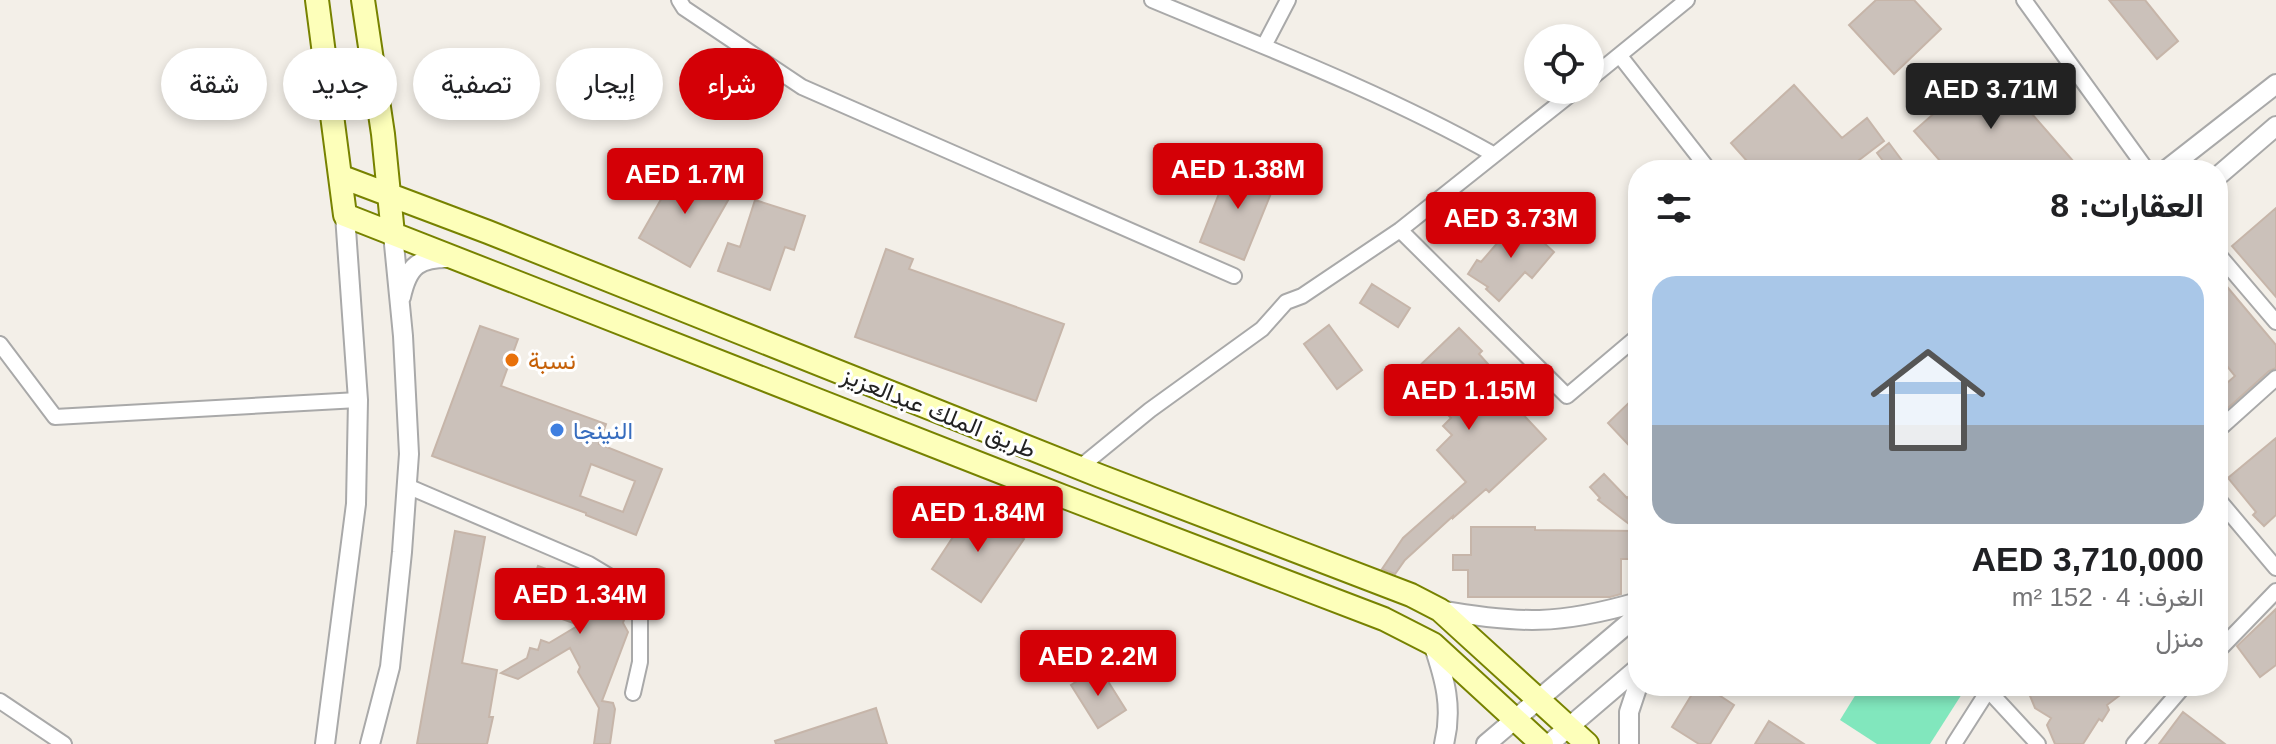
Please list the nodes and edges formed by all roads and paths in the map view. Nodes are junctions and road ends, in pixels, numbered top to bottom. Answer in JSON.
{"nodes":[{"id":1,"x":317,"y":0,"type":"edge"},
{"id":2,"x":363,"y":0,"type":"edge"},
{"id":3,"x":679,"y":0,"type":"edge"},
{"id":4,"x":1152,"y":0,"type":"edge"},
{"id":5,"x":1288,"y":0,"type":"edge"},
{"id":6,"x":1687,"y":0,"type":"edge"},
{"id":7,"x":2024,"y":0,"type":"edge"},
{"id":8,"x":1264,"y":46,"type":"junction"},
{"id":9,"x":1620,"y":56,"type":"junction"},
{"id":10,"x":1604,"y":68,"type":"edge"},
{"id":11,"x":2276,"y":84,"type":"edge"},
{"id":12,"x":1558,"y":104,"type":"edge"},
{"id":13,"x":2276,"y":126,"type":"edge"},
{"id":14,"x":1493,"y":154,"type":"junction"},
{"id":15,"x":1701,"y":160,"type":"edge"},
{"id":16,"x":2140,"y":160,"type":"edge"},
{"id":17,"x":2179,"y":160,"type":"edge"},
{"id":18,"x":2228,"y":167,"type":"edge"},
{"id":19,"x":342,"y":177,"type":"junction"},
{"id":20,"x":389,"y":195,"type":"junction"},
{"id":21,"x":345,"y":215,"type":"junction"},
{"id":22,"x":1400,"y":230,"type":"junction"},
{"id":23,"x":393,"y":234,"type":"junction"},
{"id":24,"x":454,"y":258,"type":"junction"},
{"id":25,"x":2228,"y":266,"type":"edge"},
{"id":26,"x":1234,"y":276,"type":"dead end"},
{"id":27,"x":399,"y":304,"type":"junction"},
{"id":28,"x":2276,"y":322,"type":"edge"},
{"id":29,"x":0,"y":344,"type":"edge"},
{"id":30,"x":1628,"y":344,"type":"edge"},
{"id":31,"x":2276,"y":378,"type":"edge"},
{"id":32,"x":358,"y":400,"type":"junction"},
{"id":33,"x":2228,"y":421,"type":"edge"},
{"id":34,"x":1079,"y":468,"type":"junction"},
{"id":35,"x":407,"y":486,"type":"junction"},
{"id":36,"x":2228,"y":511,"type":"edge"},
{"id":37,"x":2276,"y":568,"type":"edge"},
{"id":38,"x":2276,"y":591,"type":"edge"},
{"id":39,"x":1628,"y":605,"type":"edge"},
{"id":40,"x":1440,"y":610,"type":"junction"},
{"id":41,"x":1628,"y":624,"type":"edge"},
{"id":42,"x":2228,"y":641,"type":"edge"},
{"id":43,"x":1433,"y":644,"type":"junction"},
{"id":44,"x":1628,"y":677,"type":"edge"},
{"id":45,"x":633,"y":693,"type":"dead end"},
{"id":46,"x":1634,"y":696,"type":"edge"},
{"id":47,"x":1984,"y":696,"type":"edge"},
{"id":48,"x":1996,"y":696,"type":"edge"},
{"id":49,"x":2171,"y":696,"type":"edge"},
{"id":50,"x":1538,"y":700,"type":"junction"},
{"id":51,"x":0,"y":701,"type":"edge"},
{"id":52,"x":1515,"y":719,"type":"junction"},
{"id":53,"x":1569,"y":728,"type":"junction"},
{"id":54,"x":64,"y":744,"type":"edge"},
{"id":55,"x":325,"y":744,"type":"edge"},
{"id":56,"x":370,"y":744,"type":"edge"},
{"id":57,"x":1444,"y":744,"type":"edge"},
{"id":58,"x":1486,"y":744,"type":"edge"},
{"id":59,"x":1542,"y":744,"type":"edge"},
{"id":60,"x":1549,"y":744,"type":"edge"},
{"id":61,"x":1587,"y":744,"type":"edge"},
{"id":62,"x":1629,"y":744,"type":"edge"},
{"id":63,"x":1954,"y":744,"type":"edge"},
{"id":64,"x":2038,"y":744,"type":"edge"},
{"id":65,"x":2134,"y":744,"type":"edge"}],
"edges":[{"from":1,"to":19,"type":"main road"},
{"from":2,"to":20,"type":"main road"},
{"from":3,"to":26,"type":"street"},
{"from":4,"to":8,"type":"street"},
{"from":5,"to":8,"type":"street"},
{"from":6,"to":9,"type":"street"},
{"from":7,"to":16,"type":"street"},
{"from":8,"to":14,"type":"street"},
{"from":9,"to":10,"type":"street"},
{"from":9,"to":15,"type":"street"},
{"from":11,"to":17,"type":"street"},
{"from":12,"to":14,"type":"street"},
{"from":13,"to":18,"type":"street"},
{"from":14,"to":22,"type":"street"},
{"from":19,"to":20,"type":"main road","name":"طريق الملك عبدالعزيز"},
{"from":19,"to":21,"type":"main road"},
{"from":20,"to":23,"type":"main road"},
{"from":20,"to":34,"type":"main road","name":"طريق الملك عبدالعزيز"},
{"from":21,"to":23,"type":"main road","name":"طريق الملك عبدالعزيز"},
{"from":21,"to":32,"type":"street"},
{"from":22,"to":30,"type":"street"},
{"from":22,"to":34,"type":"street"},
{"from":23,"to":24,"type":"main road","name":"طريق الملك عبدالعزيز"},
{"from":23,"to":27,"type":"street"},
{"from":24,"to":27,"type":"street"},
{"from":24,"to":43,"type":"main road","name":"طريق الملك عبدالعزيز"},
{"from":25,"to":28,"type":"street"},
{"from":27,"to":35,"type":"street"},
{"from":29,"to":32,"type":"street"},
{"from":31,"to":33,"type":"street"},
{"from":32,"to":55,"type":"street"},
{"from":34,"to":40,"type":"main road","name":"طريق الملك عبدالعزيز"},
{"from":35,"to":45,"type":"street"},
{"from":35,"to":56,"type":"street"},
{"from":36,"to":37,"type":"street"},
{"from":38,"to":42,"type":"street"},
{"from":39,"to":40,"type":"street"},
{"from":40,"to":50,"type":"main road","name":"طريق الملك عبدالعزيز"},
{"from":41,"to":50,"type":"street"},
{"from":43,"to":52,"type":"main road","name":"طريق الملك عبدالعزيز"},
{"from":43,"to":57,"type":"street"},
{"from":44,"to":53,"type":"street"},
{"from":46,"to":62,"type":"street"},
{"from":47,"to":63,"type":"street"},
{"from":48,"to":64,"type":"street"},
{"from":49,"to":65,"type":"street"},
{"from":50,"to":52,"type":"street"},
{"from":50,"to":53,"type":"main road","name":"طريق الملك عبدالعزيز"},
{"from":51,"to":54,"type":"street"},
{"from":52,"to":58,"type":"street"},
{"from":52,"to":59,"type":"main road","name":"طريق الملك عبدالعزيز"},
{"from":53,"to":60,"type":"street"},
{"from":53,"to":61,"type":"main road","name":"طريق الملك عبدالعزيز"}]}
